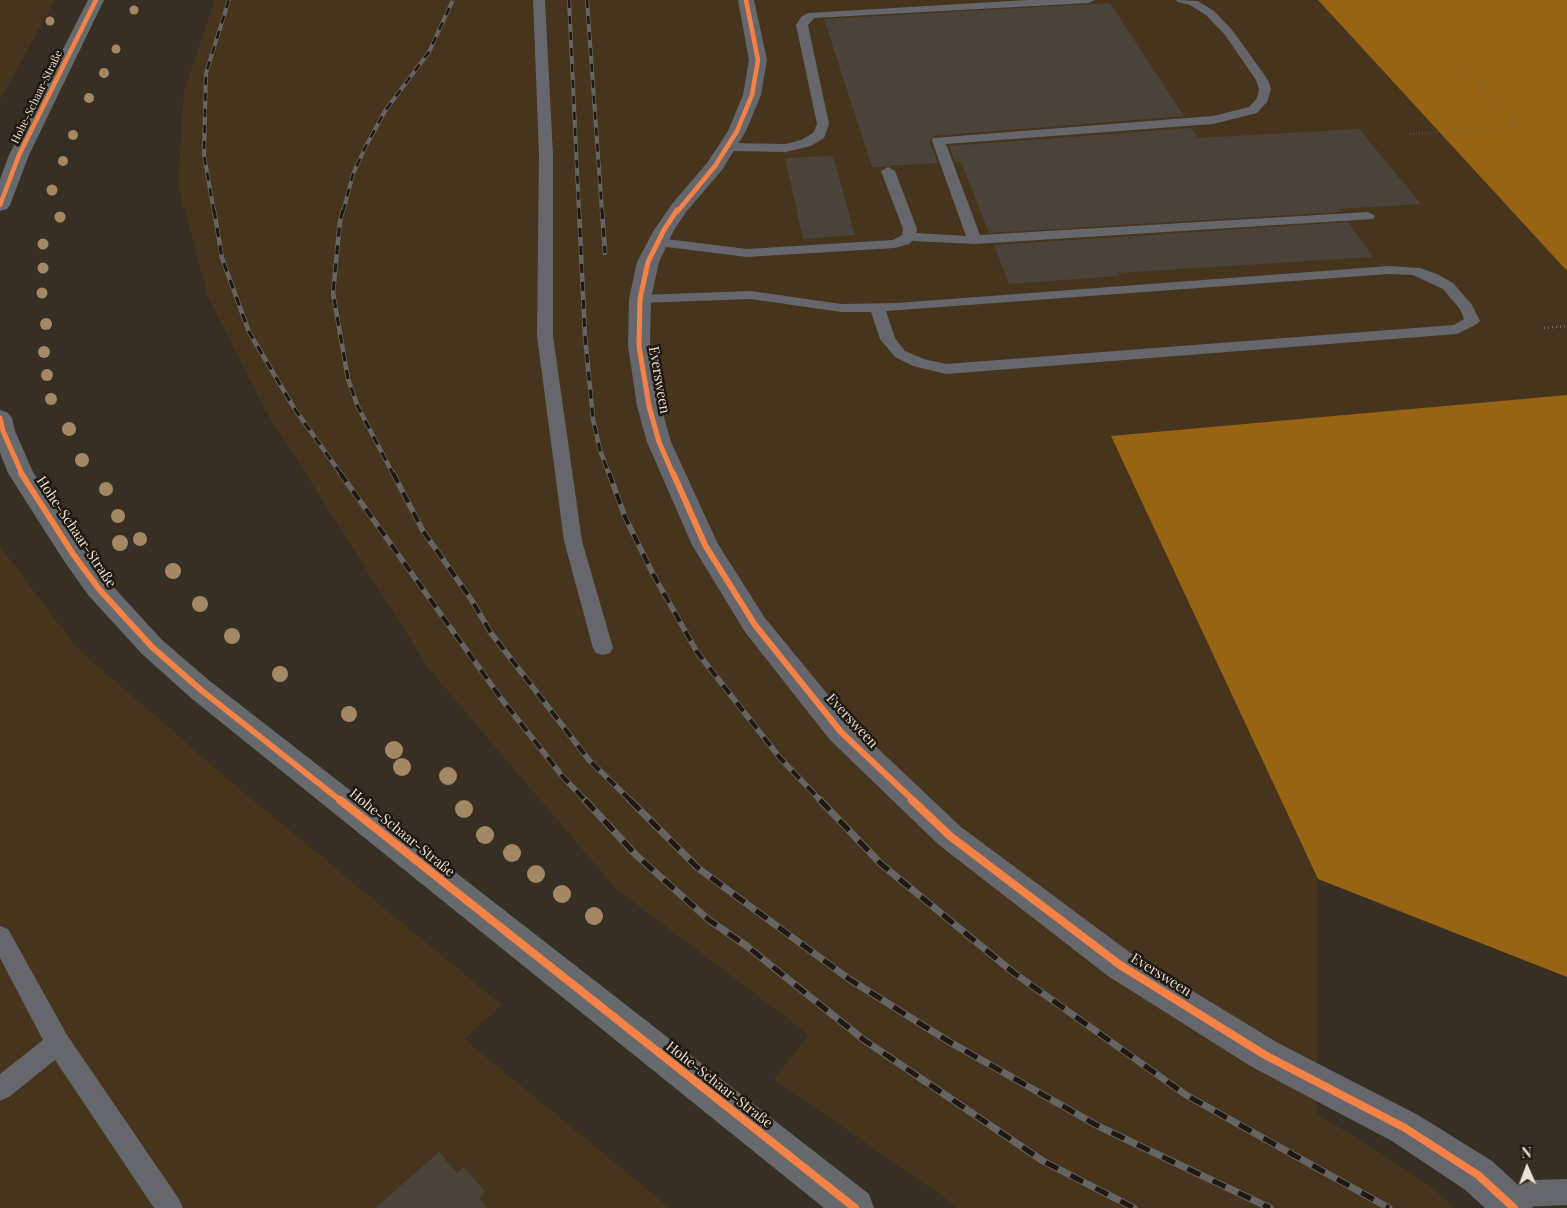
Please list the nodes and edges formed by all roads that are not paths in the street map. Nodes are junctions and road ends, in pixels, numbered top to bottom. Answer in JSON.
{"nodes":[{"id":1,"x":96,"y":0,"type":"edge"},
{"id":2,"x":539,"y":0,"type":"edge"},
{"id":3,"x":746,"y":0,"type":"edge"},
{"id":4,"x":1089,"y":0,"type":"edge"},
{"id":5,"x":1182,"y":0,"type":"edge"},
{"id":6,"x":727,"y":147,"type":"junction"},
{"id":7,"x":888,"y":171,"type":"dead end"},
{"id":8,"x":0,"y":205,"type":"edge"},
{"id":9,"x":1368,"y":216,"type":"dead end"},
{"id":10,"x":908,"y":236,"type":"junction"},
{"id":11,"x":975,"y":240,"type":"junction"},
{"id":12,"x":658,"y":242,"type":"junction"},
{"id":13,"x":640,"y":299,"type":"junction"},
{"id":14,"x":877,"y":307,"type":"junction"},
{"id":15,"x":0,"y":418,"type":"edge"},
{"id":16,"x":603,"y":648,"type":"dead end"},
{"id":17,"x":0,"y":936,"type":"edge"},
{"id":18,"x":58,"y":1043,"type":"junction"},
{"id":19,"x":0,"y":1089,"type":"edge"},
{"id":20,"x":1567,"y":1192,"type":"edge"},
{"id":21,"x":1511,"y":1206,"type":"edge"},
{"id":22,"x":170,"y":1208,"type":"edge"},
{"id":23,"x":855,"y":1208,"type":"edge"}],
"edges":[{"from":1,"to":8,"type":"main road","name":"Hohe-Schaar-Straße"},
{"from":2,"to":16,"type":"lane"},
{"from":3,"to":6,"type":"street","name":"Eversween"},
{"from":4,"to":6,"type":"lane"},
{"from":5,"to":11,"type":"lane"},
{"from":6,"to":12,"type":"street","name":"Eversween"},
{"from":7,"to":10,"type":"lane"},
{"from":9,"to":11,"type":"lane"},
{"from":10,"to":11,"type":"lane"},
{"from":10,"to":12,"type":"lane"},
{"from":12,"to":13,"type":"street","name":"Eversween"},
{"from":13,"to":14,"type":"lane"},
{"from":13,"to":21,"type":"street","name":"Eversween"},
{"from":14,"to":14,"type":"lane"},
{"from":15,"to":23,"type":"main road","name":"Hohe-Schaar-Straße"},
{"from":17,"to":18,"type":"lane"},
{"from":18,"to":19,"type":"lane"},
{"from":18,"to":22,"type":"lane"},
{"from":20,"to":21,"type":"lane"}]}
